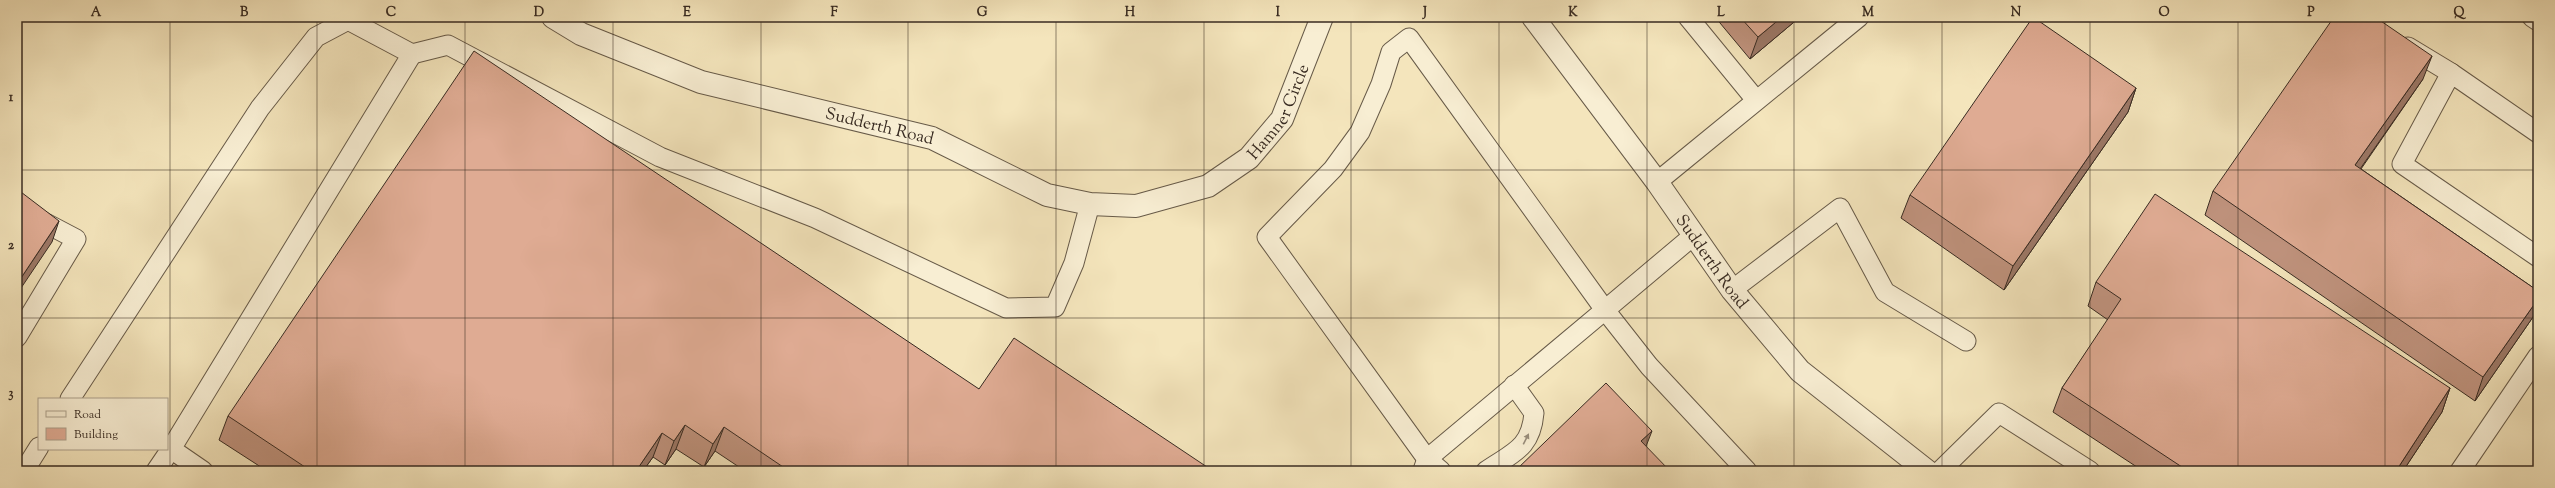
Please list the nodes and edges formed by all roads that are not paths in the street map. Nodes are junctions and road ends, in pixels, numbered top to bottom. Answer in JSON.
{"nodes":[{"id":1,"x":553,"y":17,"type":"edge"},
{"id":2,"x":1322,"y":17,"type":"edge"},
{"id":3,"x":1533,"y":17,"type":"edge"},
{"id":4,"x":1688,"y":17,"type":"edge"},
{"id":5,"x":1859,"y":17,"type":"edge"},
{"id":6,"x":2532,"y":17,"type":"edge"},
{"id":7,"x":2538,"y":21,"type":"edge"},
{"id":8,"x":2393,"y":37,"type":"edge"},
{"id":9,"x":412,"y":54,"type":"junction"},
{"id":10,"x":2451,"y":73,"type":"junction"},
{"id":11,"x":1756,"y":100,"type":"junction"},
{"id":12,"x":2538,"y":133,"type":"edge"},
{"id":13,"x":1657,"y":182,"type":"junction"},
{"id":14,"x":1208,"y":186,"type":"joint"},
{"id":15,"x":1090,"y":204,"type":"junction"},
{"id":16,"x":17,"y":208,"type":"edge"},
{"id":17,"x":1693,"y":236,"type":"junction"},
{"id":18,"x":2538,"y":257,"type":"edge"},
{"id":19,"x":1732,"y":290,"type":"junction"},
{"id":20,"x":1605,"y":310,"type":"junction"},
{"id":21,"x":17,"y":337,"type":"edge"},
{"id":22,"x":1966,"y":341,"type":"dead end"},
{"id":23,"x":2538,"y":356,"type":"edge"},
{"id":24,"x":1514,"y":385,"type":"junction"},
{"id":25,"x":71,"y":398,"type":"edge"},
{"id":26,"x":38,"y":449,"type":"edge"},
{"id":27,"x":170,"y":449,"type":"junction"},
{"id":28,"x":1430,"y":467,"type":"edge"},
{"id":29,"x":24,"y":471,"type":"edge"},
{"id":30,"x":156,"y":471,"type":"edge"},
{"id":31,"x":203,"y":471,"type":"edge"},
{"id":32,"x":1486,"y":471,"type":"edge"},
{"id":33,"x":1747,"y":471,"type":"edge"},
{"id":34,"x":1926,"y":471,"type":"edge"},
{"id":35,"x":1940,"y":471,"type":"edge"},
{"id":36,"x":2090,"y":471,"type":"edge"},
{"id":37,"x":2460,"y":471,"type":"edge"}],
"edges":[{"from":1,"to":15,"type":"street","name":"Sudderth Road"},
{"from":2,"to":14,"type":"street","name":"Hamner Circle"},
{"from":3,"to":13,"type":"street","name":"Sudderth Road"},
{"from":4,"to":11,"type":"lane"},
{"from":5,"to":11,"type":"lane"},
{"from":6,"to":7,"type":"lane"},
{"from":8,"to":10,"type":"lane"},
{"from":9,"to":15,"type":"lane"},
{"from":9,"to":25,"type":"lane"},
{"from":9,"to":27,"type":"lane"},
{"from":10,"to":12,"type":"lane"},
{"from":10,"to":18,"type":"lane"},
{"from":11,"to":13,"type":"lane"},
{"from":13,"to":17,"type":"street","name":"Sudderth Road"},
{"from":14,"to":15,"type":"street","name":"Sudderth Road"},
{"from":16,"to":21,"type":"lane"},
{"from":17,"to":19,"type":"street","name":"Sudderth Road"},
{"from":17,"to":20,"type":"lane"},
{"from":19,"to":22,"type":"lane"},
{"from":19,"to":34,"type":"street","name":"Sudderth Road"},
{"from":20,"to":24,"type":"lane"},
{"from":20,"to":28,"type":"lane"},
{"from":20,"to":33,"type":"lane"},
{"from":23,"to":37,"type":"lane"},
{"from":24,"to":28,"type":"lane"},
{"from":32,"to":24,"type":"lane","one_way":true},
{"from":26,"to":29,"type":"lane"},
{"from":27,"to":30,"type":"lane"},
{"from":27,"to":31,"type":"lane"},
{"from":35,"to":36,"type":"lane"}]}
